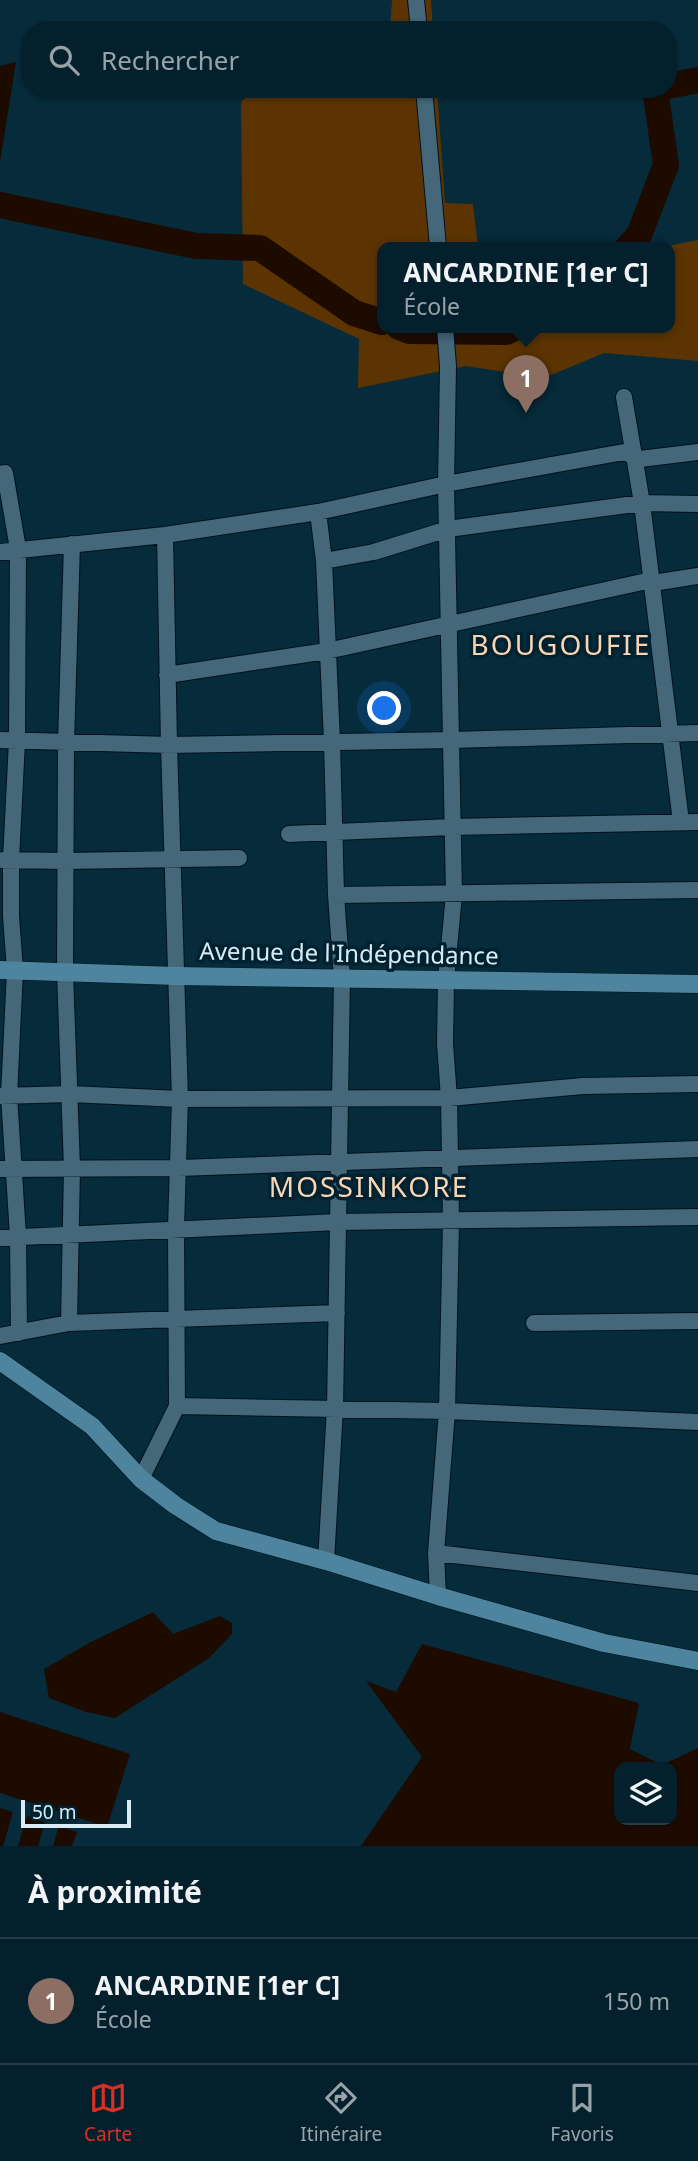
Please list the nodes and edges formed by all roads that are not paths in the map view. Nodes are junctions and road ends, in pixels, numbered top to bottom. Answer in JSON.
{"nodes":[{"id":1,"x":416,"y":0,"type":"edge"},
{"id":2,"x":417,"y":21,"type":"edge"},
{"id":3,"x":425,"y":98,"type":"edge"},
{"id":4,"x":438,"y":242,"type":"edge"},
{"id":5,"x":445,"y":333,"type":"edge"},
{"id":6,"x":624,"y":397,"type":"dead end"},
{"id":7,"x":698,"y":452,"type":"edge"},
{"id":8,"x":634,"y":456,"type":"junction"},
{"id":9,"x":0,"y":474,"type":"edge"},
{"id":10,"x":446,"y":484,"type":"junction"},
{"id":11,"x":642,"y":503,"type":"junction"},
{"id":12,"x":698,"y":504,"type":"edge"},
{"id":13,"x":318,"y":512,"type":"junction"},
{"id":14,"x":448,"y":529,"type":"junction"},
{"id":15,"x":165,"y":535,"type":"junction"},
{"id":16,"x":72,"y":544,"type":"junction"},
{"id":17,"x":18,"y":549,"type":"junction"},
{"id":18,"x":0,"y":552,"type":"edge"},
{"id":19,"x":324,"y":561,"type":"junction"},
{"id":20,"x":698,"y":576,"type":"edge"},
{"id":21,"x":653,"y":583,"type":"junction"},
{"id":22,"x":450,"y":624,"type":"junction"},
{"id":23,"x":327,"y":651,"type":"junction"},
{"id":24,"x":167,"y":674,"type":"junction"},
{"id":25,"x":671,"y":732,"type":"junction"},
{"id":26,"x":698,"y":733,"type":"edge"},
{"id":27,"x":0,"y":740,"type":"edge"},
{"id":28,"x":453,"y":740,"type":"junction"},
{"id":29,"x":17,"y":741,"type":"junction"},
{"id":30,"x":332,"y":742,"type":"junction"},
{"id":31,"x":66,"y":743,"type":"junction"},
{"id":32,"x":169,"y":745,"type":"junction"},
{"id":33,"x":681,"y":822,"type":"junction"},
{"id":34,"x":698,"y":822,"type":"edge"},
{"id":35,"x":452,"y":827,"type":"junction"},
{"id":36,"x":334,"y":832,"type":"junction"},
{"id":37,"x":289,"y":834,"type":"dead end"},
{"id":38,"x":239,"y":858,"type":"dead end"},
{"id":39,"x":173,"y":859,"type":"junction"},
{"id":40,"x":5,"y":860,"type":"edge"},
{"id":41,"x":66,"y":861,"type":"junction"},
{"id":42,"x":698,"y":890,"type":"edge"},
{"id":43,"x":454,"y":894,"type":"junction"},
{"id":44,"x":336,"y":895,"type":"junction"},
{"id":45,"x":8,"y":970,"type":"edge"},
{"id":46,"x":65,"y":972,"type":"junction"},
{"id":47,"x":176,"y":976,"type":"junction"},
{"id":48,"x":342,"y":978,"type":"junction"},
{"id":49,"x":446,"y":980,"type":"junction"},
{"id":50,"x":698,"y":984,"type":"edge"},
{"id":51,"x":698,"y":1084,"type":"edge"},
{"id":52,"x":70,"y":1094,"type":"junction"},
{"id":53,"x":4,"y":1096,"type":"edge"},
{"id":54,"x":449,"y":1098,"type":"junction"},
{"id":55,"x":180,"y":1099,"type":"junction"},
{"id":56,"x":340,"y":1099,"type":"junction"},
{"id":57,"x":698,"y":1149,"type":"edge"},
{"id":58,"x":450,"y":1157,"type":"junction"},
{"id":59,"x":339,"y":1161,"type":"junction"},
{"id":60,"x":72,"y":1168,"type":"junction"},
{"id":61,"x":179,"y":1168,"type":"junction"},
{"id":62,"x":7,"y":1169,"type":"edge"},
{"id":63,"x":698,"y":1217,"type":"edge"},
{"id":64,"x":451,"y":1221,"type":"junction"},
{"id":65,"x":338,"y":1222,"type":"junction"},
{"id":66,"x":176,"y":1228,"type":"junction"},
{"id":67,"x":71,"y":1235,"type":"junction"},
{"id":68,"x":18,"y":1236,"type":"junction"},
{"id":69,"x":0,"y":1238,"type":"edge"},
{"id":70,"x":337,"y":1313,"type":"junction"},
{"id":71,"x":178,"y":1318,"type":"junction"},
{"id":72,"x":698,"y":1321,"type":"edge"},
{"id":73,"x":534,"y":1322,"type":"dead end"},
{"id":74,"x":69,"y":1323,"type":"junction"},
{"id":75,"x":19,"y":1333,"type":"junction"},
{"id":76,"x":0,"y":1336,"type":"edge"},
{"id":77,"x":0,"y":1361,"type":"edge"},
{"id":78,"x":177,"y":1406,"type":"junction"},
{"id":79,"x":335,"y":1408,"type":"junction"},
{"id":80,"x":447,"y":1411,"type":"junction"},
{"id":81,"x":698,"y":1422,"type":"edge"},
{"id":82,"x":141,"y":1479,"type":"junction"},
{"id":83,"x":436,"y":1553,"type":"junction"},
{"id":84,"x":326,"y":1561,"type":"junction"},
{"id":85,"x":698,"y":1583,"type":"edge"},
{"id":86,"x":438,"y":1596,"type":"junction"},
{"id":87,"x":698,"y":1661,"type":"edge"}],
"edges":[{"from":1,"to":2,"type":"street"},
{"from":3,"to":4,"type":"street"},
{"from":5,"to":10,"type":"street"},
{"from":6,"to":8,"type":"street"},
{"from":7,"to":8,"type":"street"},
{"from":8,"to":10,"type":"street"},
{"from":8,"to":11,"type":"street"},
{"from":9,"to":17,"type":"street"},
{"from":10,"to":13,"type":"street"},
{"from":10,"to":14,"type":"street"},
{"from":11,"to":12,"type":"street"},
{"from":11,"to":14,"type":"street"},
{"from":11,"to":21,"type":"street"},
{"from":13,"to":15,"type":"street"},
{"from":13,"to":19,"type":"street"},
{"from":14,"to":19,"type":"street"},
{"from":14,"to":22,"type":"street"},
{"from":15,"to":16,"type":"street"},
{"from":15,"to":24,"type":"street"},
{"from":16,"to":17,"type":"street"},
{"from":16,"to":31,"type":"street"},
{"from":17,"to":18,"type":"street"},
{"from":17,"to":29,"type":"street"},
{"from":19,"to":23,"type":"street"},
{"from":20,"to":21,"type":"street"},
{"from":21,"to":22,"type":"street"},
{"from":21,"to":25,"type":"street"},
{"from":22,"to":23,"type":"street"},
{"from":22,"to":28,"type":"street"},
{"from":23,"to":24,"type":"street"},
{"from":23,"to":30,"type":"street"},
{"from":24,"to":32,"type":"street"},
{"from":25,"to":26,"type":"street"},
{"from":25,"to":28,"type":"street"},
{"from":25,"to":33,"type":"street"},
{"from":27,"to":29,"type":"street"},
{"from":28,"to":30,"type":"street"},
{"from":28,"to":35,"type":"street"},
{"from":29,"to":31,"type":"street"},
{"from":29,"to":40,"type":"street"},
{"from":30,"to":32,"type":"street"},
{"from":30,"to":36,"type":"street"},
{"from":31,"to":32,"type":"street"},
{"from":31,"to":41,"type":"street"},
{"from":32,"to":39,"type":"street"},
{"from":33,"to":34,"type":"street"},
{"from":33,"to":35,"type":"street"},
{"from":35,"to":36,"type":"street"},
{"from":35,"to":43,"type":"street"},
{"from":36,"to":37,"type":"street"},
{"from":36,"to":44,"type":"street"},
{"from":38,"to":39,"type":"street"},
{"from":39,"to":41,"type":"street"},
{"from":39,"to":47,"type":"street"},
{"from":40,"to":41,"type":"street"},
{"from":40,"to":45,"type":"street"},
{"from":41,"to":46,"type":"street"},
{"from":42,"to":43,"type":"street"},
{"from":43,"to":44,"type":"street"},
{"from":43,"to":49,"type":"street"},
{"from":44,"to":48,"type":"street"},
{"from":45,"to":46,"type":"main road","name":"Avenue de l'Indépendance"},
{"from":45,"to":53,"type":"street"},
{"from":46,"to":47,"type":"main road","name":"Avenue de l'Indépendance"},
{"from":46,"to":52,"type":"street"},
{"from":47,"to":48,"type":"main road","name":"Avenue de l'Indépendance"},
{"from":47,"to":55,"type":"street"},
{"from":48,"to":49,"type":"main road","name":"Avenue de l'Indépendance"},
{"from":48,"to":56,"type":"street"},
{"from":49,"to":50,"type":"main road","name":"Avenue de l'Indépendance"},
{"from":49,"to":54,"type":"street"},
{"from":51,"to":54,"type":"street"},
{"from":52,"to":53,"type":"street"},
{"from":52,"to":55,"type":"street"},
{"from":52,"to":60,"type":"street"},
{"from":53,"to":62,"type":"street"},
{"from":54,"to":56,"type":"street"},
{"from":54,"to":58,"type":"street"},
{"from":55,"to":56,"type":"street"},
{"from":55,"to":61,"type":"street"},
{"from":56,"to":59,"type":"street"},
{"from":57,"to":58,"type":"street"},
{"from":58,"to":59,"type":"street"},
{"from":58,"to":64,"type":"street"},
{"from":59,"to":61,"type":"street"},
{"from":59,"to":65,"type":"street"},
{"from":60,"to":61,"type":"street"},
{"from":60,"to":62,"type":"street"},
{"from":60,"to":67,"type":"street"},
{"from":61,"to":66,"type":"street"},
{"from":62,"to":68,"type":"street"},
{"from":63,"to":64,"type":"street"},
{"from":64,"to":65,"type":"street"},
{"from":64,"to":80,"type":"street"},
{"from":65,"to":66,"type":"street"},
{"from":65,"to":70,"type":"street"},
{"from":66,"to":67,"type":"street"},
{"from":66,"to":71,"type":"street"},
{"from":67,"to":68,"type":"street"},
{"from":67,"to":74,"type":"street"},
{"from":68,"to":69,"type":"street"},
{"from":68,"to":75,"type":"street"},
{"from":70,"to":71,"type":"street"},
{"from":70,"to":79,"type":"street"},
{"from":71,"to":74,"type":"street"},
{"from":71,"to":78,"type":"street"},
{"from":72,"to":73,"type":"street"},
{"from":74,"to":75,"type":"street"},
{"from":75,"to":76,"type":"street"},
{"from":77,"to":82,"type":"main road"},
{"from":78,"to":79,"type":"street"},
{"from":78,"to":82,"type":"street"},
{"from":79,"to":80,"type":"street"},
{"from":79,"to":84,"type":"street"},
{"from":80,"to":81,"type":"street"},
{"from":80,"to":83,"type":"street"},
{"from":82,"to":84,"type":"main road"},
{"from":83,"to":85,"type":"street"},
{"from":83,"to":86,"type":"street"},
{"from":84,"to":86,"type":"main road"},
{"from":86,"to":87,"type":"main road"}]}
